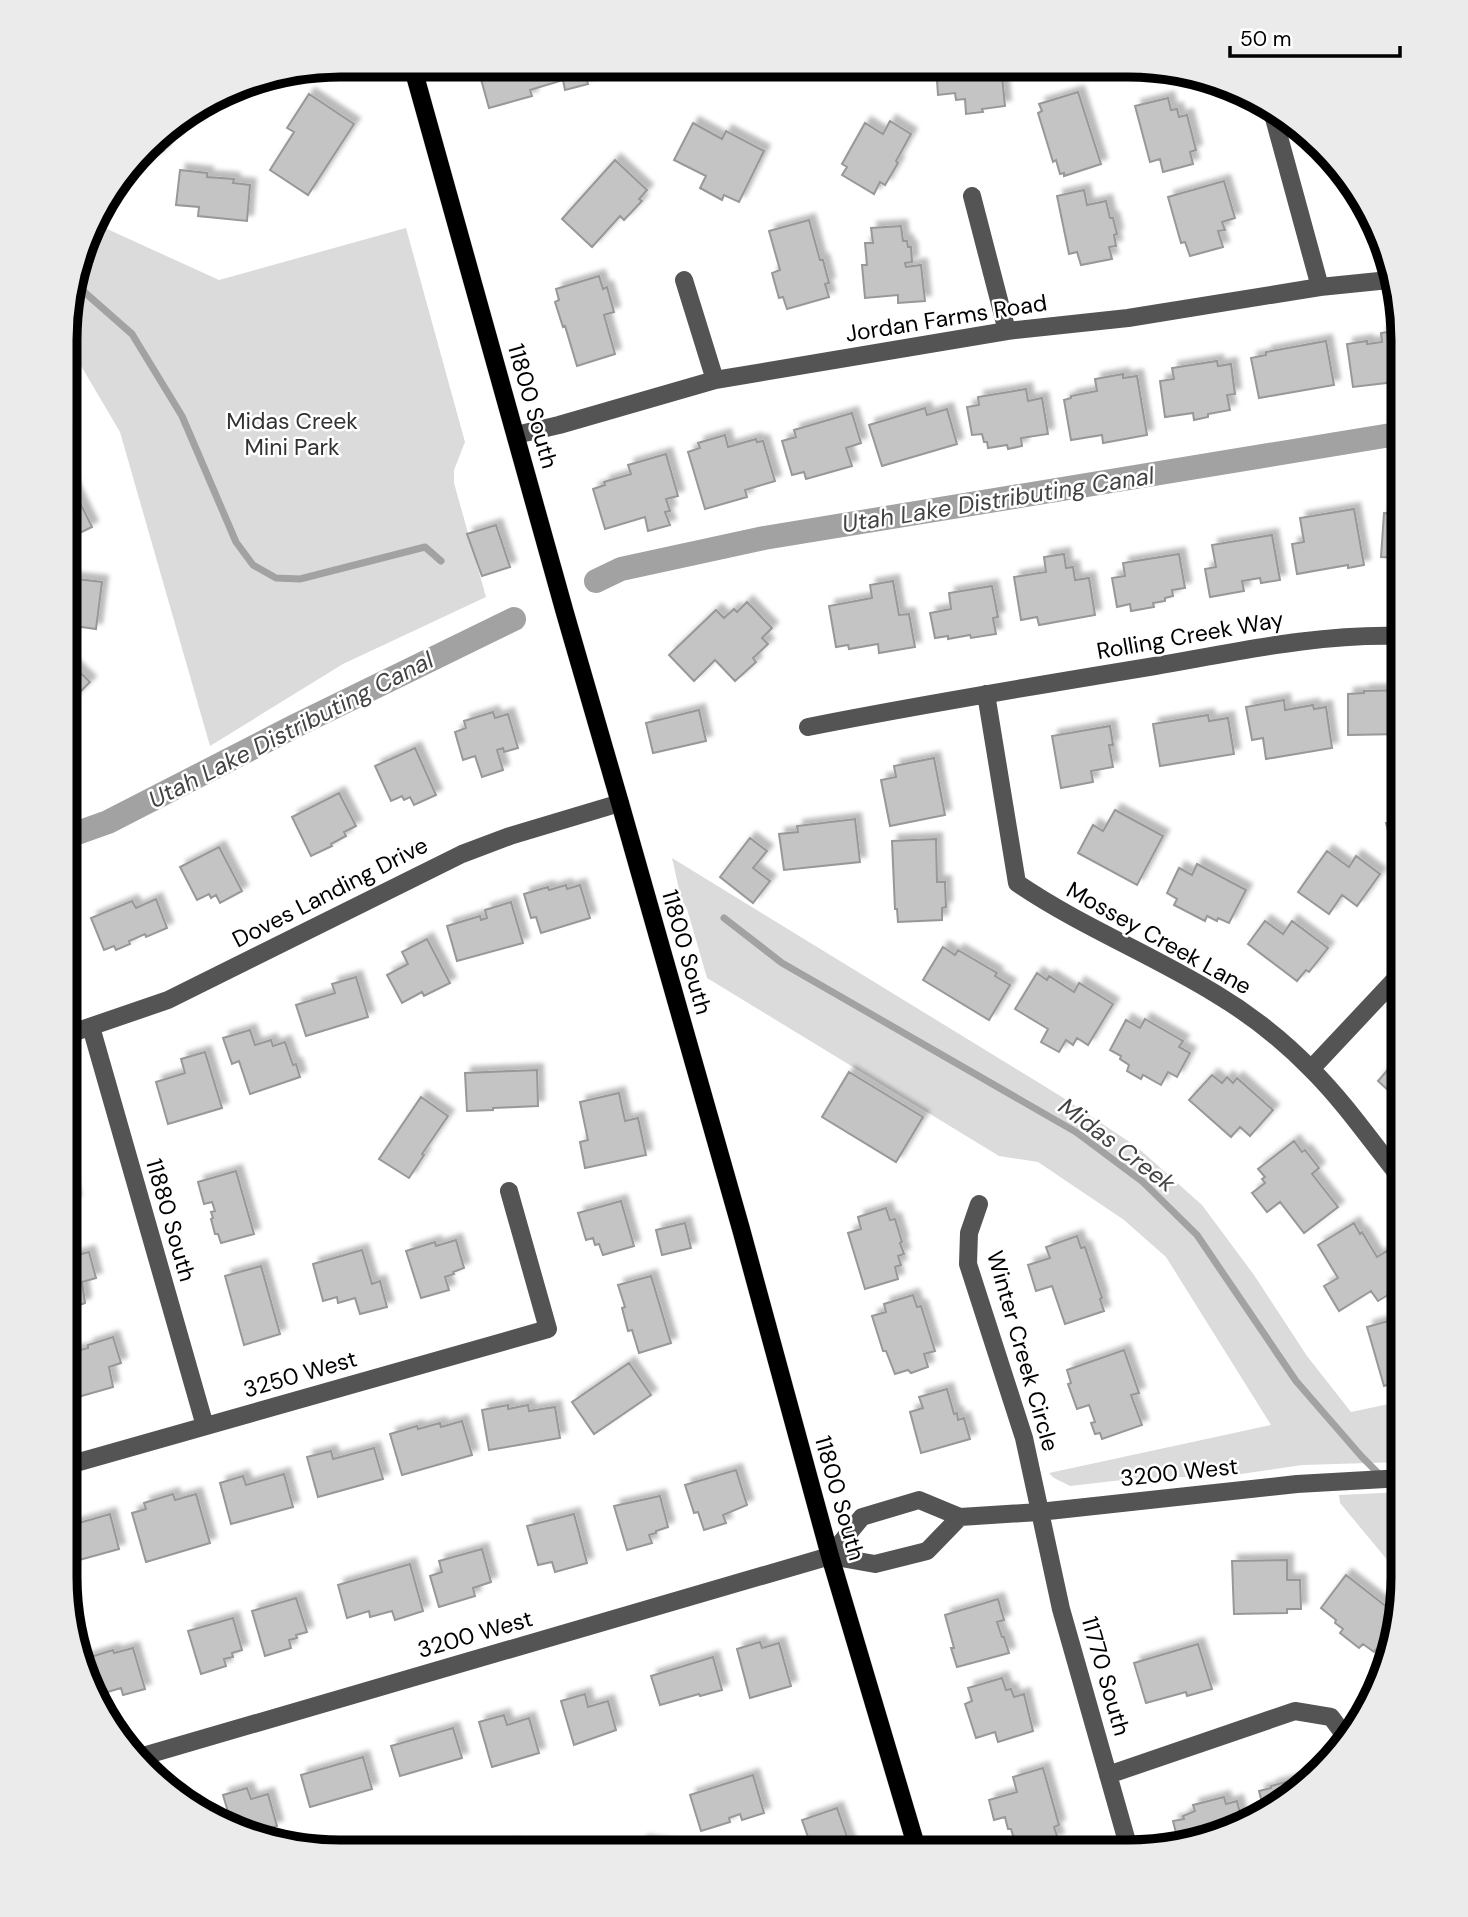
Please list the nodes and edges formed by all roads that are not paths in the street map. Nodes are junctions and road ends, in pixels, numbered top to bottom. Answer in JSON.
{"nodes":[{"id":1,"x":415,"y":77,"type":"edge"},
{"id":2,"x":1275,"y":122,"type":"edge"},
{"id":3,"x":972,"y":196,"type":"dead end"},
{"id":4,"x":684,"y":280,"type":"dead end"},
{"id":5,"x":1384,"y":281,"type":"edge"},
{"id":6,"x":1320,"y":287,"type":"junction"},
{"id":7,"x":1007,"y":331,"type":"junction"},
{"id":8,"x":715,"y":380,"type":"junction"},
{"id":9,"x":516,"y":435,"type":"junction"},
{"id":10,"x":1391,"y":635,"type":"edge"},
{"id":11,"x":986,"y":694,"type":"junction"},
{"id":12,"x":808,"y":727,"type":"dead end"},
{"id":13,"x":620,"y":803,"type":"junction"},
{"id":14,"x":1391,"y":984,"type":"edge"},
{"id":15,"x":91,"y":1027,"type":"junction"},
{"id":16,"x":77,"y":1031,"type":"edge"},
{"id":17,"x":1311,"y":1069,"type":"junction"},
{"id":18,"x":1391,"y":1166,"type":"edge"},
{"id":19,"x":509,"y":1191,"type":"dead end"},
{"id":20,"x":979,"y":1204,"type":"dead end"},
{"id":21,"x":205,"y":1426,"type":"junction"},
{"id":22,"x":77,"y":1463,"type":"edge"},
{"id":23,"x":1391,"y":1479,"type":"edge"},
{"id":24,"x":1039,"y":1512,"type":"junction"},
{"id":25,"x":960,"y":1517,"type":"junction"},
{"id":26,"x":830,"y":1556,"type":"junction"},
{"id":27,"x":1341,"y":1731,"type":"edge"},
{"id":28,"x":147,"y":1755,"type":"edge"},
{"id":29,"x":1108,"y":1775,"type":"junction"},
{"id":30,"x":914,"y":1840,"type":"edge"},
{"id":31,"x":1127,"y":1840,"type":"edge"}],
"edges":[{"from":1,"to":9,"type":"main road","name":"11800 South"},
{"from":2,"to":6,"type":"street"},
{"from":3,"to":7,"type":"street"},
{"from":4,"to":8,"type":"street"},
{"from":5,"to":6,"type":"street","name":"Jordan Farms Road"},
{"from":6,"to":7,"type":"street","name":"Jordan Farms Road"},
{"from":7,"to":8,"type":"street","name":"Jordan Farms Road"},
{"from":8,"to":9,"type":"street","name":"Jordan Farms Road"},
{"from":9,"to":13,"type":"main road","name":"11800 South"},
{"from":10,"to":11,"type":"street","name":"Rolling Creek Way"},
{"from":11,"to":12,"type":"street","name":"Rolling Creek Way"},
{"from":11,"to":17,"type":"street","name":"Mossey Creek Lane"},
{"from":13,"to":15,"type":"street","name":"Doves Landing Drive"},
{"from":13,"to":26,"type":"main road","name":"11800 South"},
{"from":14,"to":17,"type":"street"},
{"from":15,"to":16,"type":"street","name":"Doves Landing Drive"},
{"from":15,"to":21,"type":"street","name":"11880 South"},
{"from":17,"to":18,"type":"street","name":"Mossey Creek Lane"},
{"from":19,"to":21,"type":"street","name":"3250 West"},
{"from":20,"to":24,"type":"street","name":"Winter Creek Circle"},
{"from":21,"to":22,"type":"street","name":"3250 West"},
{"from":23,"to":24,"type":"street","name":"3200 West"},
{"from":24,"to":25,"type":"street","name":"3200 West"},
{"from":24,"to":29,"type":"street","name":"11770 South"},
{"from":25,"to":26,"type":"street","name":"3200 West"},
{"from":25,"to":26,"type":"street","name":"3200 West"},
{"from":26,"to":28,"type":"street","name":"3200 West"},
{"from":26,"to":30,"type":"main road","name":"11800 South"},
{"from":27,"to":29,"type":"street"},
{"from":29,"to":31,"type":"street","name":"11770 South"}]}
